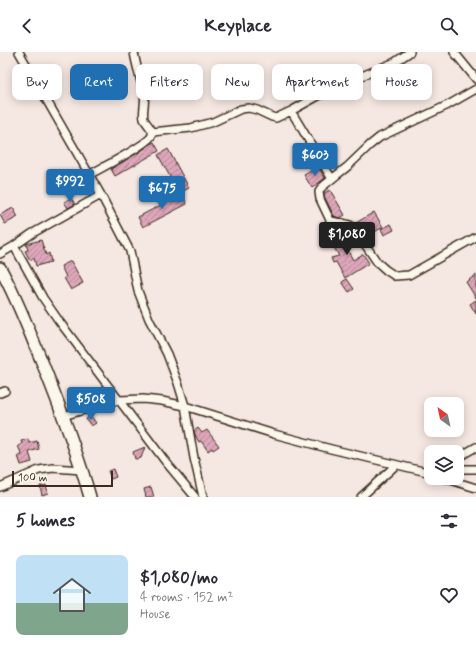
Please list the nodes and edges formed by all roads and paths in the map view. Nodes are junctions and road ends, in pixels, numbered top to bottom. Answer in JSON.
{"nodes":[{"id":1,"x":19,"y":52,"type":"edge"},
{"id":2,"x":134,"y":52,"type":"edge"},
{"id":3,"x":410,"y":52,"type":"edge"},
{"id":4,"x":454,"y":52,"type":"edge"},
{"id":5,"x":476,"y":79,"type":"edge"},
{"id":6,"x":476,"y":88,"type":"edge"},
{"id":7,"x":291,"y":111,"type":"junction"},
{"id":8,"x":152,"y":132,"type":"junction"},
{"id":9,"x":89,"y":175,"type":"junction"},
{"id":10,"x":332,"y":178,"type":"junction"},
{"id":11,"x":101,"y":195,"type":"junction"},
{"id":12,"x":476,"y":237,"type":"edge"},
{"id":13,"x":14,"y":246,"type":"junction"},
{"id":14,"x":0,"y":254,"type":"edge"},
{"id":15,"x":0,"y":268,"type":"edge"},
{"id":16,"x":4,"y":284,"type":"edge"},
{"id":17,"x":119,"y":400,"type":"junction"},
{"id":18,"x":185,"y":406,"type":"junction"},
{"id":19,"x":63,"y":416,"type":"junction"},
{"id":20,"x":476,"y":447,"type":"edge"},
{"id":21,"x":464,"y":454,"type":"edge"},
{"id":22,"x":396,"y":465,"type":"junction"},
{"id":23,"x":464,"y":469,"type":"edge"},
{"id":24,"x":476,"y":469,"type":"edge"},
{"id":25,"x":82,"y":470,"type":"junction"},
{"id":26,"x":424,"y":471,"type":"edge"},
{"id":27,"x":464,"y":484,"type":"edge"},
{"id":28,"x":0,"y":488,"type":"edge"},
{"id":29,"x":476,"y":488,"type":"edge"},
{"id":30,"x":90,"y":497,"type":"edge"},
{"id":31,"x":195,"y":497,"type":"edge"},
{"id":32,"x":203,"y":497,"type":"edge"},
{"id":33,"x":361,"y":497,"type":"edge"}],
"edges":[{"from":1,"to":9,"type":"street"},
{"from":2,"to":8,"type":"street"},
{"from":3,"to":7,"type":"street"},
{"from":4,"to":5,"type":"street"},
{"from":6,"to":10,"type":"street"},
{"from":7,"to":8,"type":"street"},
{"from":7,"to":10,"type":"street"},
{"from":8,"to":9,"type":"street"},
{"from":9,"to":11,"type":"street"},
{"from":10,"to":12,"type":"street"},
{"from":11,"to":13,"type":"street"},
{"from":11,"to":18,"type":"street"},
{"from":13,"to":14,"type":"street"},
{"from":13,"to":17,"type":"street"},
{"from":15,"to":16,"type":"highway"},
{"from":16,"to":19,"type":"highway"},
{"from":17,"to":18,"type":"street"},
{"from":17,"to":19,"type":"street"},
{"from":17,"to":31,"type":"street"},
{"from":18,"to":22,"type":"street"},
{"from":18,"to":32,"type":"street"},
{"from":19,"to":25,"type":"highway"},
{"from":20,"to":21,"type":"street"},
{"from":22,"to":26,"type":"street"},
{"from":22,"to":33,"type":"street"},
{"from":23,"to":24,"type":"street"},
{"from":25,"to":28,"type":"street"},
{"from":25,"to":30,"type":"highway"},
{"from":27,"to":29,"type":"street"}]}
